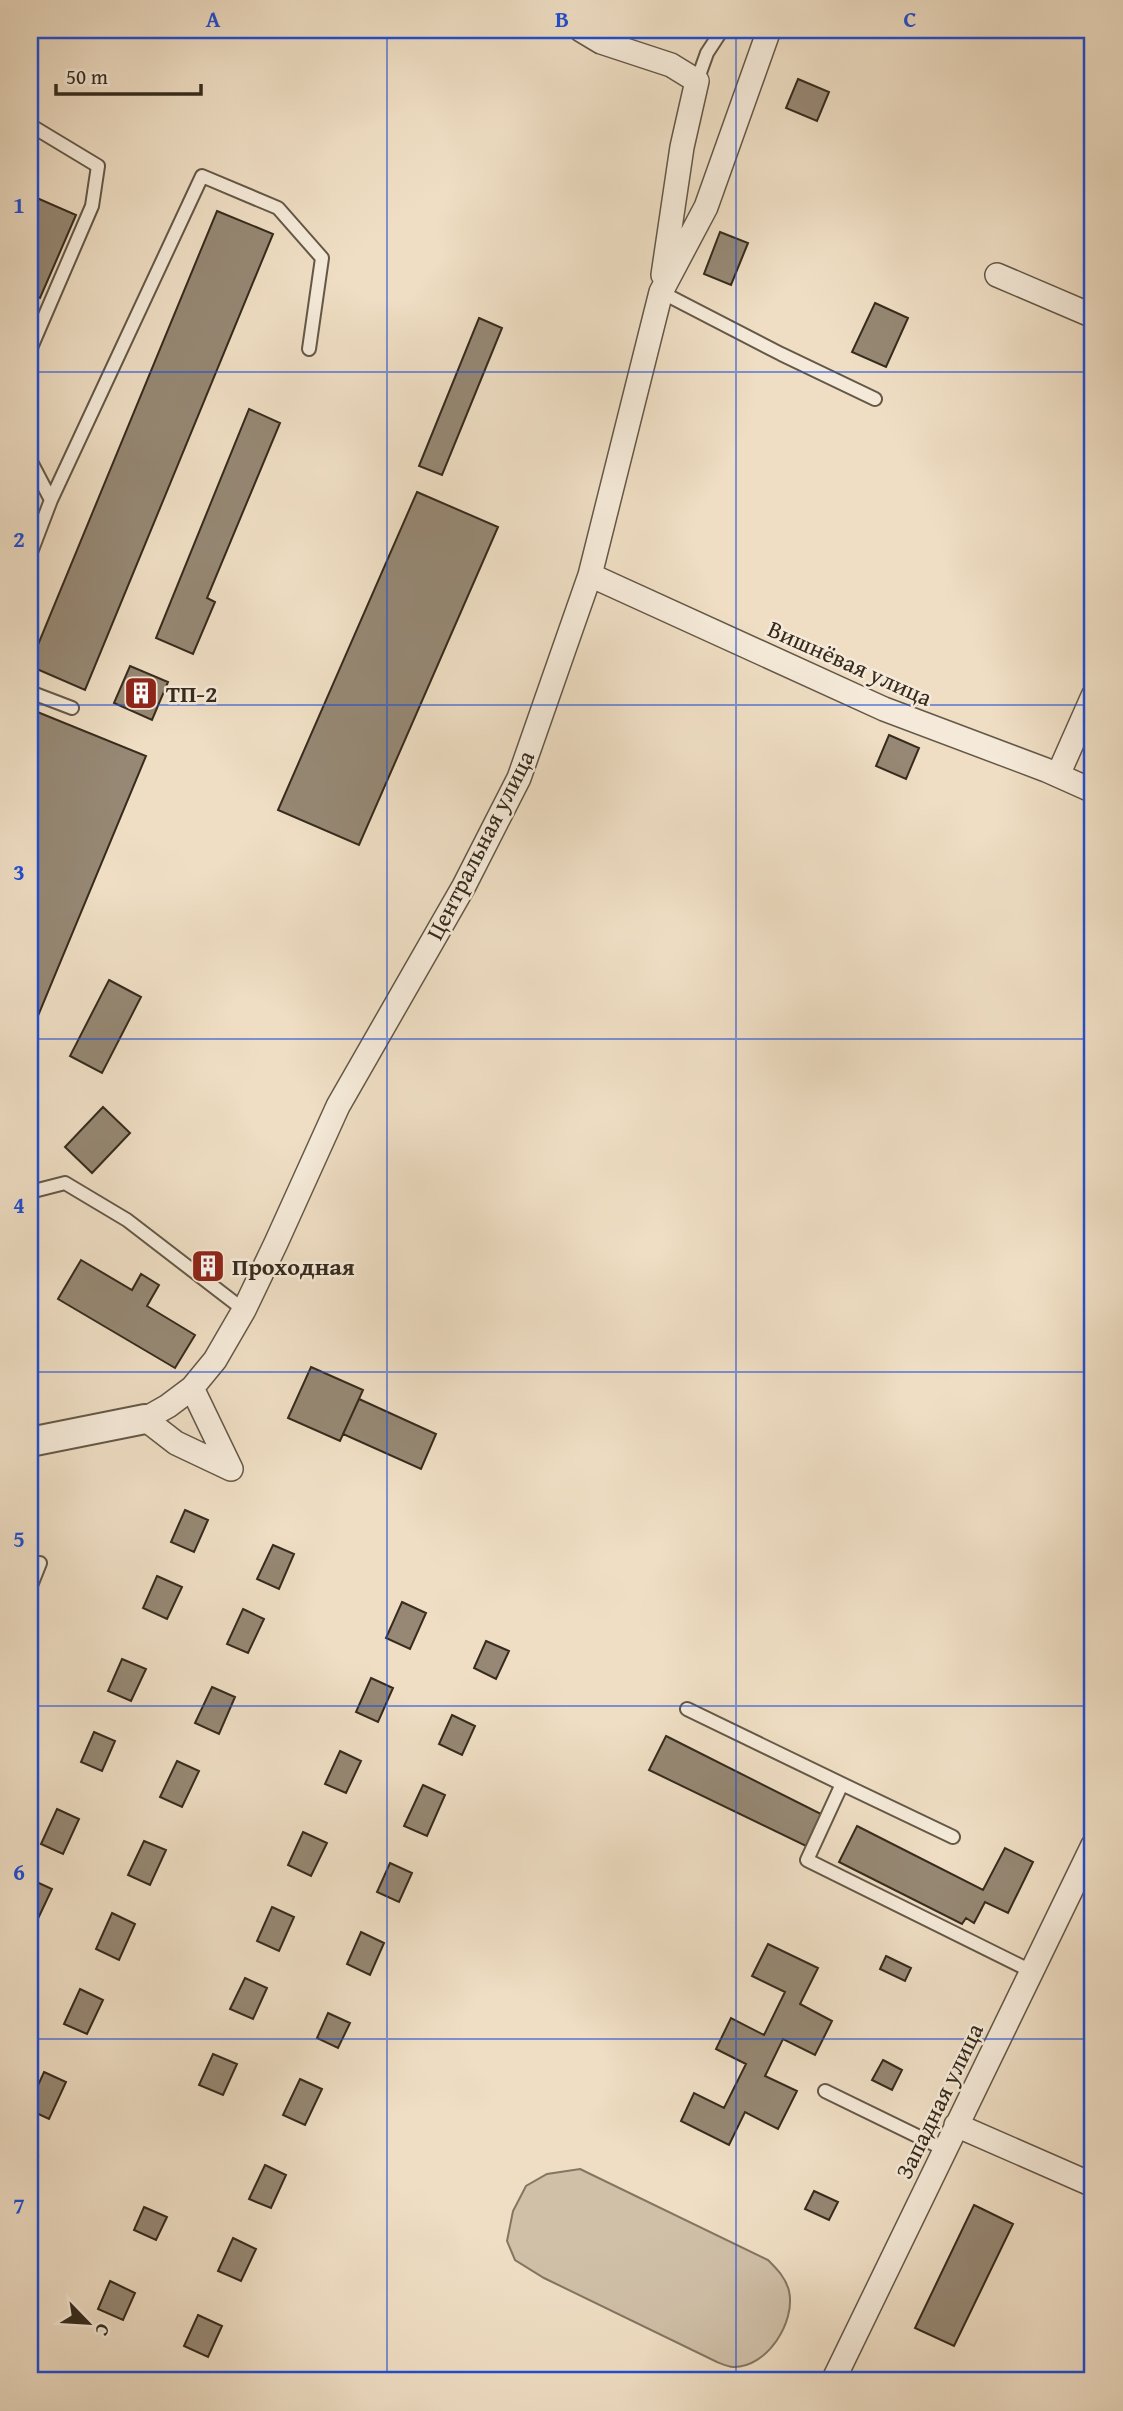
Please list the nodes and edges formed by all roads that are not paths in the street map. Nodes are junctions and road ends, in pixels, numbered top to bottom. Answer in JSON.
{"nodes":[{"id":1,"x":582,"y":30,"type":"edge"},
{"id":2,"x":722,"y":30,"type":"edge"},
{"id":3,"x":769,"y":30,"type":"edge"},
{"id":4,"x":697,"y":80,"type":"junction"},
{"id":5,"x":30,"y":125,"type":"edge"},
{"id":6,"x":997,"y":275,"type":"dead end"},
{"id":7,"x":661,"y":292,"type":"junction"},
{"id":8,"x":1093,"y":316,"type":"edge"},
{"id":9,"x":309,"y":349,"type":"dead end"},
{"id":10,"x":30,"y":350,"type":"edge"},
{"id":11,"x":875,"y":399,"type":"dead end"},
{"id":12,"x":30,"y":460,"type":"edge"},
{"id":13,"x":51,"y":500,"type":"junction"},
{"id":14,"x":30,"y":555,"type":"edge"},
{"id":15,"x":590,"y":575,"type":"junction"},
{"id":16,"x":30,"y":692,"type":"edge"},
{"id":17,"x":1093,"y":696,"type":"edge"},
{"id":18,"x":72,"y":708,"type":"dead end"},
{"id":19,"x":1058,"y":775,"type":"junction"},
{"id":20,"x":1093,"y":790,"type":"edge"},
{"id":21,"x":30,"y":1192,"type":"edge"},
{"id":22,"x":244,"y":1310,"type":"junction"},
{"id":23,"x":192,"y":1388,"type":"junction"},
{"id":24,"x":145,"y":1419,"type":"junction"},
{"id":25,"x":30,"y":1442,"type":"edge"},
{"id":26,"x":40,"y":1563,"type":"dead end"},
{"id":27,"x":30,"y":1588,"type":"edge"},
{"id":28,"x":687,"y":1709,"type":"dead end"},
{"id":29,"x":842,"y":1783,"type":"junction"},
{"id":30,"x":953,"y":1837,"type":"dead end"},
{"id":31,"x":1093,"y":1844,"type":"edge"},
{"id":32,"x":1031,"y":1971,"type":"junction"},
{"id":33,"x":825,"y":2091,"type":"dead end"},
{"id":34,"x":956,"y":2126,"type":"junction"},
{"id":35,"x":944,"y":2149,"type":"junction"},
{"id":36,"x":1093,"y":2185,"type":"edge"},
{"id":37,"x":832,"y":2381,"type":"edge"}],
"edges":[{"from":1,"to":4,"type":"street"},
{"from":2,"to":4,"type":"lane"},
{"from":3,"to":7,"type":"street","name":"Центральная улица"},
{"from":4,"to":7,"type":"street"},
{"from":5,"to":10,"type":"lane"},
{"from":6,"to":8,"type":"street"},
{"from":7,"to":11,"type":"lane"},
{"from":7,"to":15,"type":"street","name":"Центральная улица"},
{"from":9,"to":13,"type":"lane"},
{"from":12,"to":13,"type":"lane"},
{"from":13,"to":14,"type":"lane"},
{"from":15,"to":19,"type":"street","name":"Вишнёвая улица"},
{"from":15,"to":22,"type":"street","name":"Центральная улица"},
{"from":16,"to":18,"type":"lane"},
{"from":17,"to":19,"type":"street"},
{"from":19,"to":20,"type":"street","name":"Вишнёвая улица"},
{"from":21,"to":22,"type":"lane"},
{"from":22,"to":23,"type":"street","name":"Центральная улица"},
{"from":23,"to":24,"type":"street","name":"Центральная улица"},
{"from":23,"to":24,"type":"street"},
{"from":24,"to":25,"type":"street","name":"Центральная улица"},
{"from":26,"to":27,"type":"lane"},
{"from":28,"to":29,"type":"lane"},
{"from":29,"to":30,"type":"lane"},
{"from":29,"to":32,"type":"lane"},
{"from":31,"to":32,"type":"street","name":"Западная улица"},
{"from":32,"to":34,"type":"street","name":"Западная улица"},
{"from":33,"to":35,"type":"lane"},
{"from":34,"to":35,"type":"street","name":"Западная улица"},
{"from":34,"to":36,"type":"street"},
{"from":35,"to":37,"type":"street","name":"Западная улица"}]}
